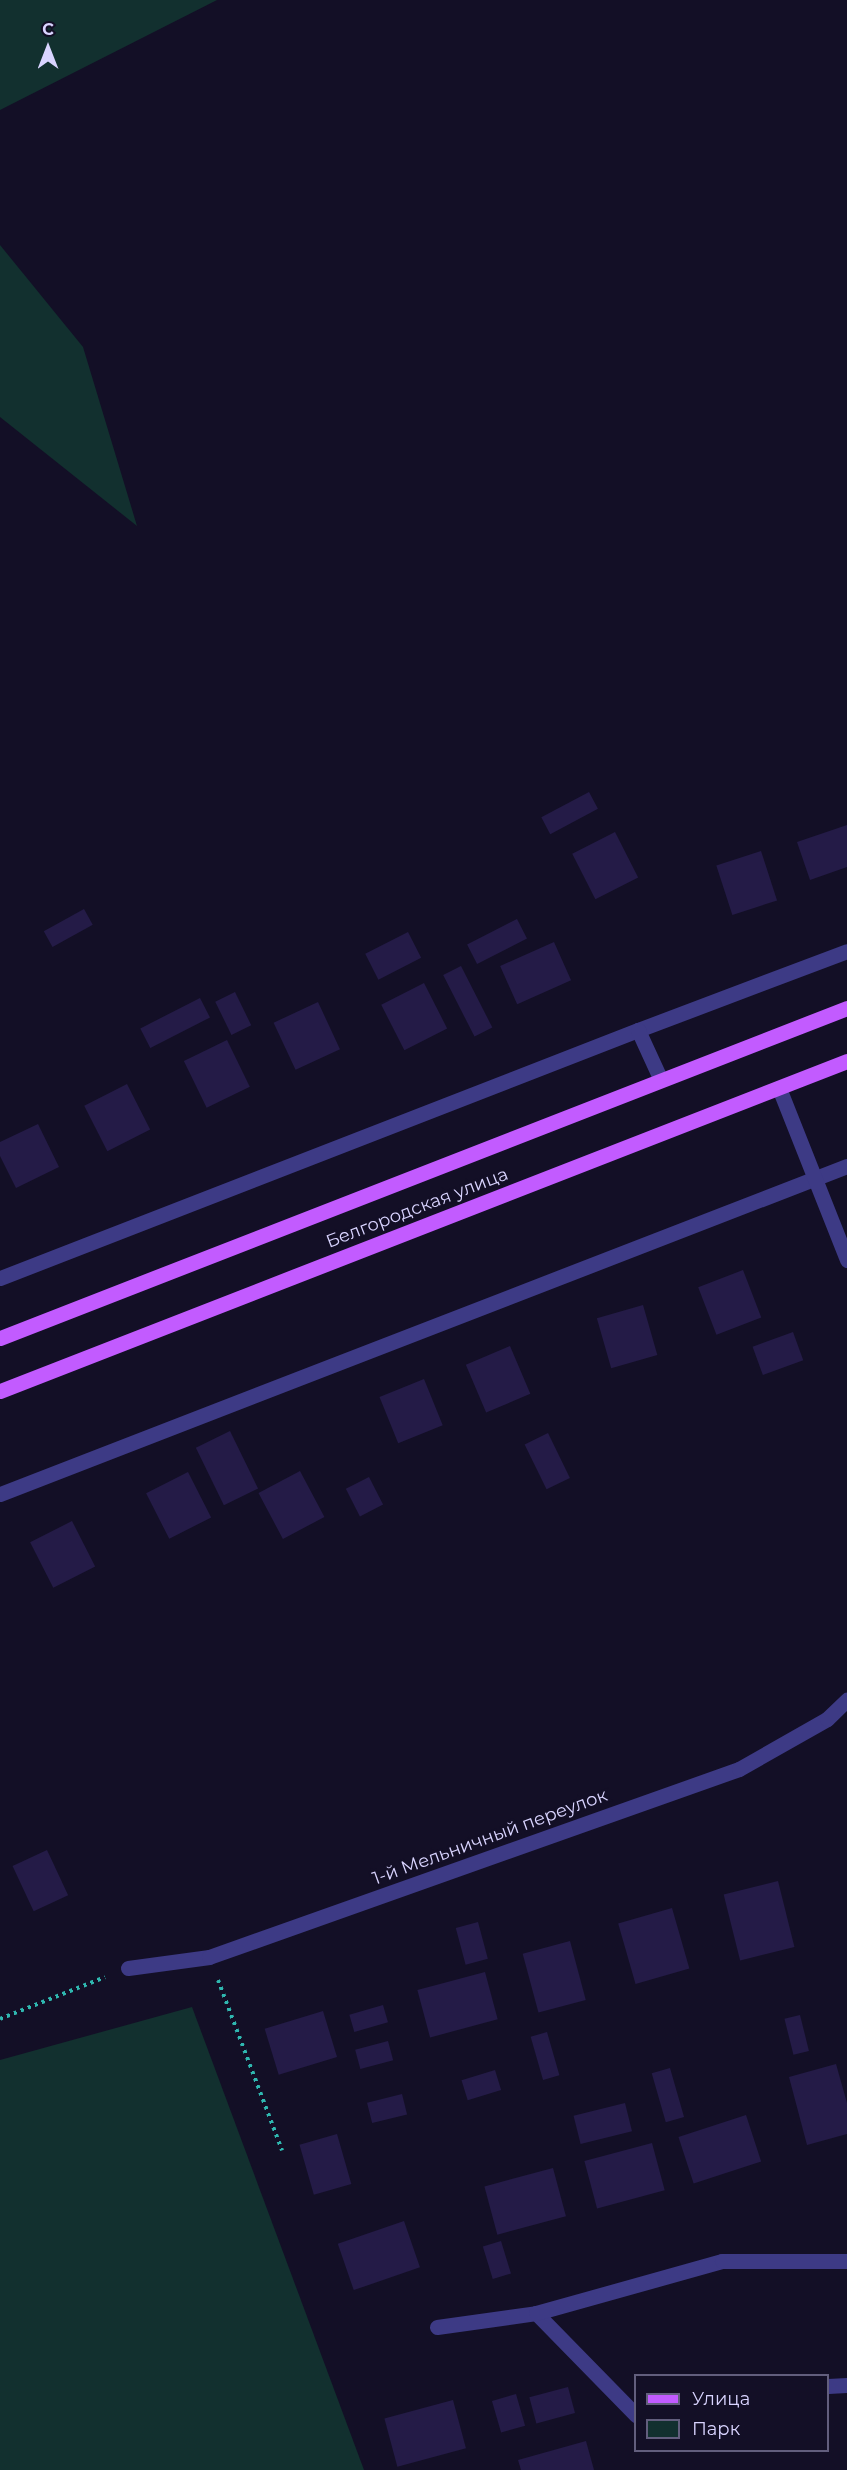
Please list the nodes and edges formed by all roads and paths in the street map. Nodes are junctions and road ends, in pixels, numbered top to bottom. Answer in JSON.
{"nodes":[{"id":1,"x":847,"y":951,"type":"edge"},
{"id":2,"x":847,"y":1008,"type":"edge"},
{"id":3,"x":638,"y":1030,"type":"junction"},
{"id":4,"x":847,"y":1061,"type":"edge"},
{"id":5,"x":660,"y":1078,"type":"junction"},
{"id":6,"x":779,"y":1088,"type":"junction"},
{"id":7,"x":847,"y":1166,"type":"edge"},
{"id":8,"x":814,"y":1178,"type":"junction"},
{"id":9,"x":847,"y":1260,"type":"edge"},
{"id":10,"x":0,"y":1278,"type":"edge"},
{"id":11,"x":0,"y":1338,"type":"edge"},
{"id":12,"x":0,"y":1391,"type":"edge"},
{"id":13,"x":0,"y":1494,"type":"edge"},
{"id":14,"x":847,"y":1700,"type":"edge"},
{"id":15,"x":209,"y":1957,"type":"junction"},
{"id":16,"x":128,"y":1968,"type":"joint"},
{"id":17,"x":0,"y":2019,"type":"edge"},
{"id":18,"x":282,"y":2150,"type":"dead end"},
{"id":19,"x":847,"y":2261,"type":"edge"},
{"id":20,"x":536,"y":2313,"type":"junction"},
{"id":21,"x":437,"y":2327,"type":"dead end"},
{"id":22,"x":847,"y":2385,"type":"edge"},
{"id":23,"x":829,"y":2386,"type":"edge"},
{"id":24,"x":634,"y":2413,"type":"edge"}],
"edges":[{"from":1,"to":3,"type":"street"},
{"from":2,"to":5,"type":"main road","name":"Белгородская улица"},
{"from":3,"to":5,"type":"street"},
{"from":3,"to":10,"type":"street"},
{"from":4,"to":6,"type":"main road","name":"Белгородская улица"},
{"from":5,"to":11,"type":"main road","name":"Белгородская улица"},
{"from":6,"to":8,"type":"street"},
{"from":6,"to":12,"type":"main road","name":"Белгородская улица"},
{"from":7,"to":8,"type":"street"},
{"from":8,"to":9,"type":"street"},
{"from":8,"to":13,"type":"street"},
{"from":14,"to":15,"type":"street","name":"1-й Мельничный переулок"},
{"from":15,"to":16,"type":"street","name":"1-й Мельничный переулок"},
{"from":15,"to":18,"type":"path"},
{"from":16,"to":17,"type":"path"},
{"from":19,"to":20,"type":"street"},
{"from":20,"to":21,"type":"street"},
{"from":20,"to":24,"type":"street"},
{"from":22,"to":23,"type":"street"}]}
